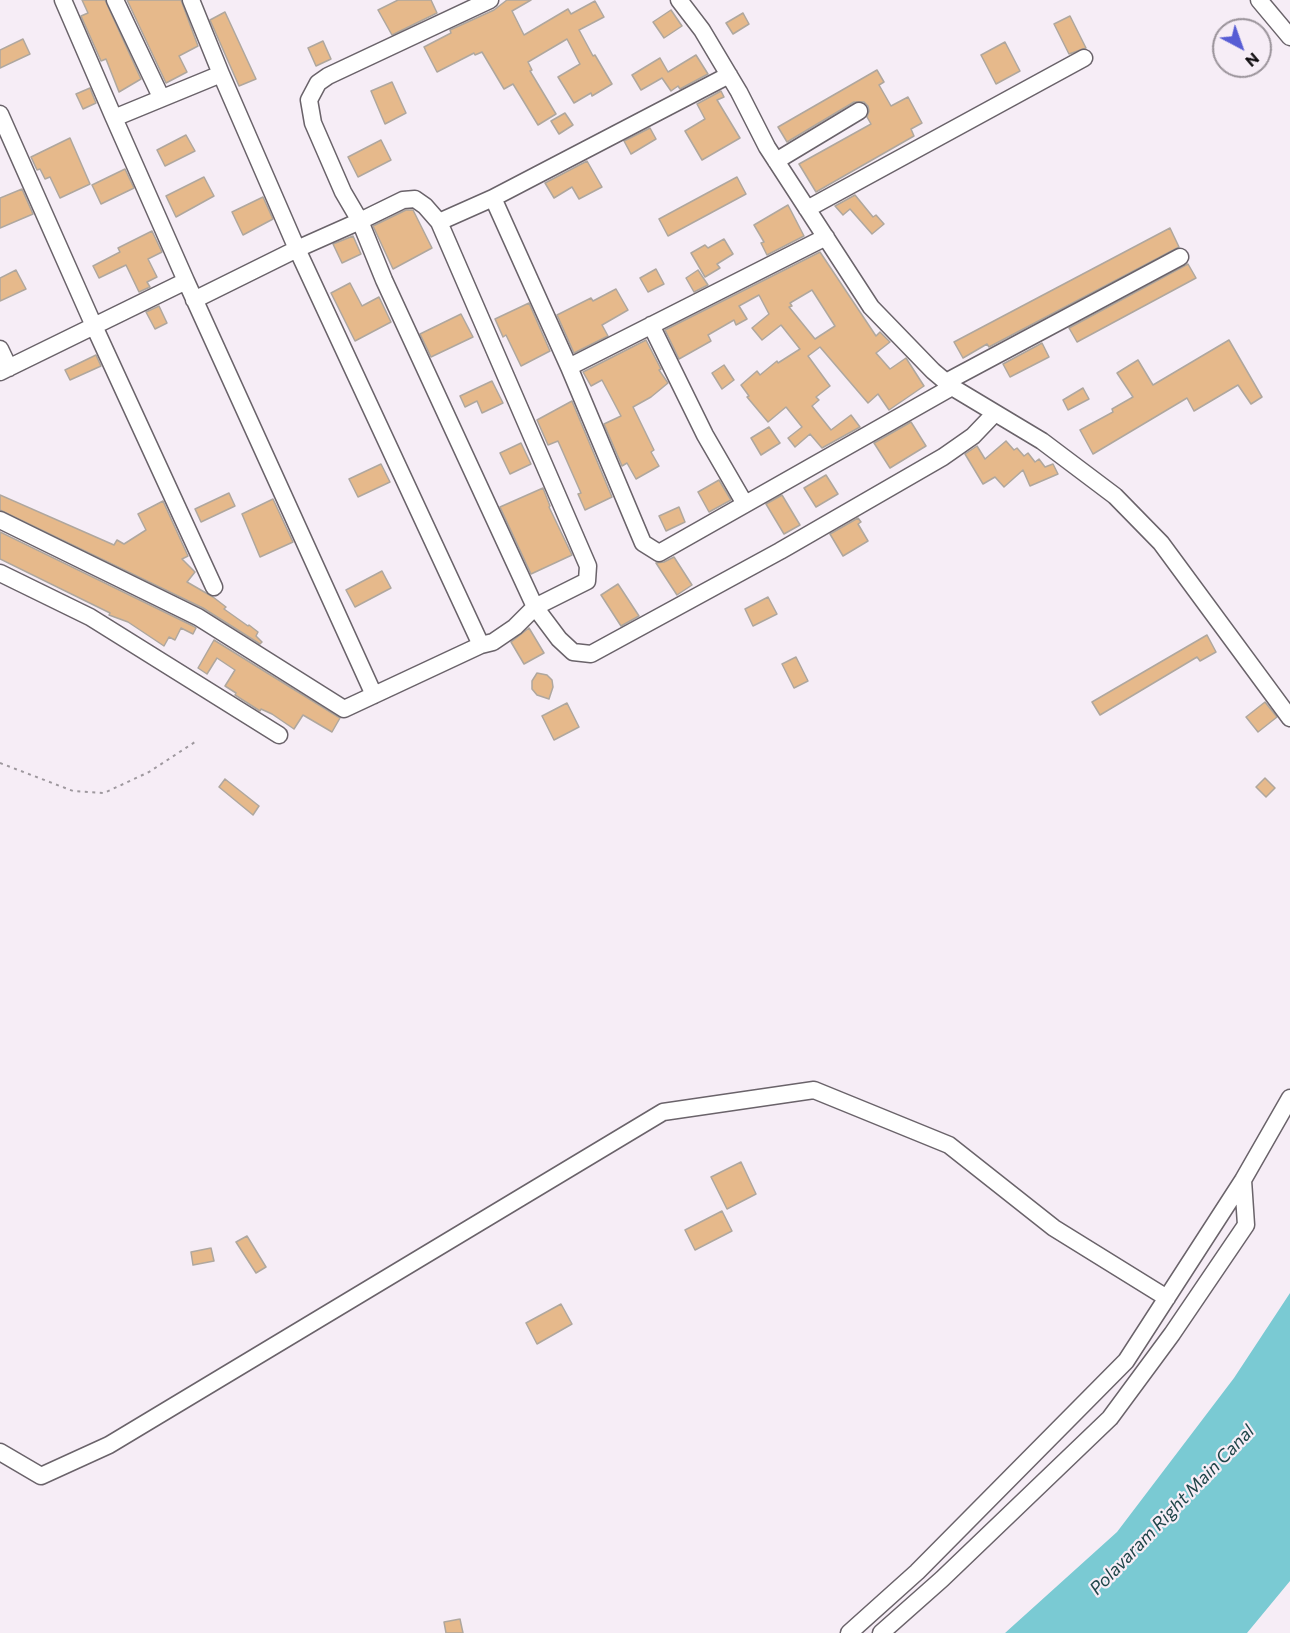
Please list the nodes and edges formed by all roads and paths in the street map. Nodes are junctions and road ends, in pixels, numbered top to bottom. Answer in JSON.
{"nodes":[{"id":1,"x":63,"y":0,"type":"edge"},
{"id":2,"x":115,"y":0,"type":"edge"},
{"id":3,"x":191,"y":0,"type":"edge"},
{"id":4,"x":490,"y":0,"type":"edge"},
{"id":5,"x":679,"y":0,"type":"edge"},
{"id":6,"x":1258,"y":0,"type":"edge"},
{"id":7,"x":1290,"y":37,"type":"edge"},
{"id":8,"x":1084,"y":57,"type":"dead end"},
{"id":9,"x":221,"y":74,"type":"junction"},
{"id":10,"x":729,"y":75,"type":"junction"},
{"id":11,"x":161,"y":97,"type":"junction"},
{"id":12,"x":859,"y":111,"type":"dead end"},
{"id":13,"x":0,"y":114,"type":"edge"},
{"id":14,"x":114,"y":118,"type":"junction"},
{"id":15,"x":776,"y":161,"type":"junction"},
{"id":16,"x":493,"y":198,"type":"junction"},
{"id":17,"x":807,"y":209,"type":"junction"},
{"id":18,"x":360,"y":221,"type":"junction"},
{"id":19,"x":439,"y":222,"type":"junction"},
{"id":20,"x":826,"y":237,"type":"junction"},
{"id":21,"x":297,"y":249,"type":"junction"},
{"id":22,"x":1180,"y":257,"type":"dead end"},
{"id":23,"x":186,"y":281,"type":"junction"},
{"id":24,"x":194,"y":300,"type":"junction"},
{"id":25,"x":651,"y":325,"type":"junction"},
{"id":26,"x":94,"y":326,"type":"junction"},
{"id":27,"x":0,"y":349,"type":"edge"},
{"id":28,"x":568,"y":367,"type":"junction"},
{"id":29,"x":4,"y":370,"type":"edge"},
{"id":30,"x":949,"y":384,"type":"junction"},
{"id":31,"x":995,"y":413,"type":"junction"},
{"id":32,"x":745,"y":504,"type":"junction"},
{"id":33,"x":0,"y":520,"type":"edge"},
{"id":34,"x":0,"y":573,"type":"edge"},
{"id":35,"x":214,"y":587,"type":"dead end"},
{"id":36,"x":535,"y":607,"type":"junction"},
{"id":37,"x":481,"y":645,"type":"junction"},
{"id":38,"x":374,"y":695,"type":"junction"},
{"id":39,"x":1290,"y":718,"type":"edge"},
{"id":40,"x":279,"y":735,"type":"dead end"},
{"id":41,"x":198,"y":740,"type":"dead end"},
{"id":42,"x":0,"y":763,"type":"edge"},
{"id":43,"x":1290,"y":1098,"type":"edge"},
{"id":44,"x":1243,"y":1180,"type":"junction"},
{"id":45,"x":1167,"y":1298,"type":"junction"},
{"id":46,"x":0,"y":1452,"type":"edge"},
{"id":47,"x":849,"y":1633,"type":"edge"},
{"id":48,"x":881,"y":1633,"type":"edge"}],
"edges":[{"from":1,"to":14,"type":"street"},
{"from":2,"to":11,"type":"street"},
{"from":3,"to":9,"type":"street"},
{"from":4,"to":18,"type":"street"},
{"from":5,"to":10,"type":"street"},
{"from":6,"to":7,"type":"street"},
{"from":8,"to":17,"type":"street"},
{"from":9,"to":11,"type":"street"},
{"from":9,"to":21,"type":"street"},
{"from":10,"to":15,"type":"street"},
{"from":10,"to":16,"type":"street"},
{"from":11,"to":14,"type":"street"},
{"from":12,"to":15,"type":"street"},
{"from":13,"to":26,"type":"street"},
{"from":14,"to":23,"type":"street"},
{"from":15,"to":17,"type":"street"},
{"from":16,"to":19,"type":"street"},
{"from":16,"to":28,"type":"street"},
{"from":17,"to":20,"type":"street"},
{"from":18,"to":19,"type":"street"},
{"from":18,"to":21,"type":"street"},
{"from":18,"to":36,"type":"street"},
{"from":19,"to":36,"type":"street"},
{"from":20,"to":25,"type":"street"},
{"from":20,"to":30,"type":"street"},
{"from":21,"to":24,"type":"street"},
{"from":21,"to":37,"type":"street"},
{"from":22,"to":30,"type":"street"},
{"from":23,"to":24,"type":"street"},
{"from":23,"to":26,"type":"street"},
{"from":24,"to":38,"type":"street"},
{"from":25,"to":28,"type":"street"},
{"from":25,"to":32,"type":"street"},
{"from":26,"to":29,"type":"street"},
{"from":26,"to":35,"type":"street"},
{"from":27,"to":29,"type":"street"},
{"from":28,"to":32,"type":"street"},
{"from":30,"to":31,"type":"street"},
{"from":30,"to":32,"type":"street"},
{"from":31,"to":36,"type":"street"},
{"from":31,"to":39,"type":"street"},
{"from":33,"to":38,"type":"street"},
{"from":34,"to":40,"type":"street"},
{"from":36,"to":37,"type":"street"},
{"from":37,"to":38,"type":"street"},
{"from":41,"to":42,"type":"path"},
{"from":43,"to":44,"type":"street"},
{"from":44,"to":45,"type":"street"},
{"from":44,"to":48,"type":"street"},
{"from":45,"to":46,"type":"street"},
{"from":45,"to":47,"type":"street"}]}
